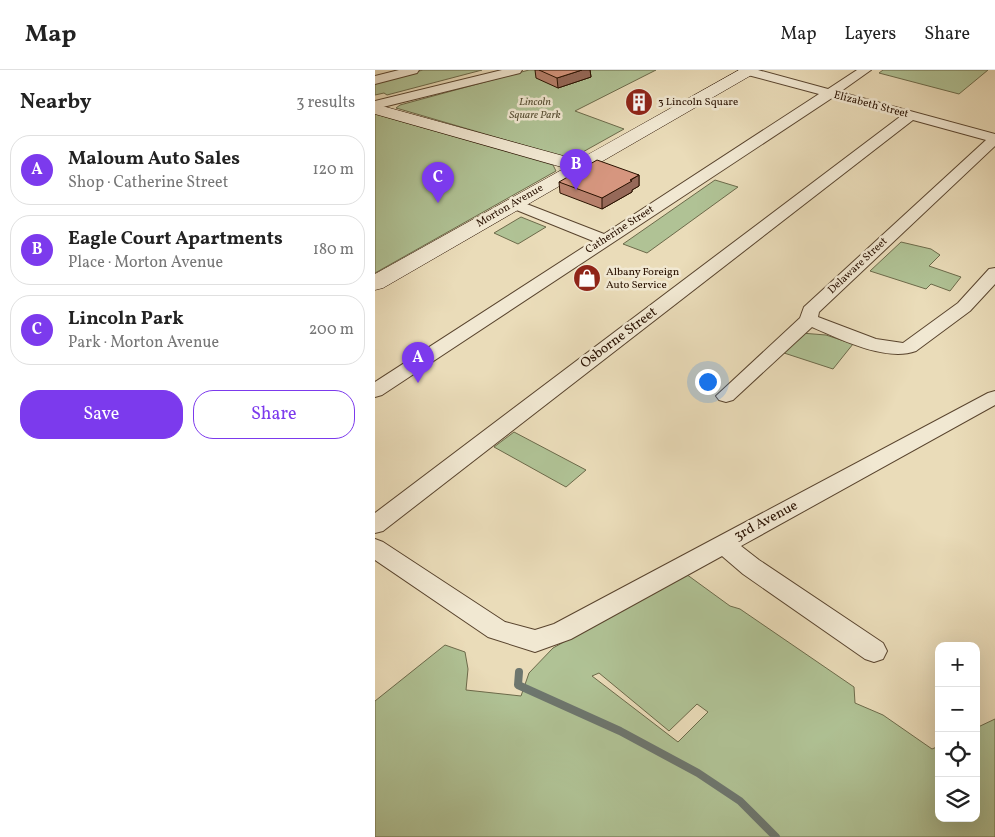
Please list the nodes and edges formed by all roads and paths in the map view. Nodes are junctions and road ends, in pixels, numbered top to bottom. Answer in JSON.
{"nodes":[{"id":1,"x":413,"y":70,"type":"edge"},
{"id":2,"x":516,"y":70,"type":"edge"},
{"id":3,"x":749,"y":70,"type":"edge"},
{"id":4,"x":865,"y":70,"type":"edge"},
{"id":5,"x":375,"y":80,"type":"edge"},
{"id":6,"x":829,"y":94,"type":"junction"},
{"id":7,"x":375,"y":105,"type":"edge"},
{"id":8,"x":375,"y":109,"type":"edge"},
{"id":9,"x":911,"y":115,"type":"junction"},
{"id":10,"x":995,"y":138,"type":"edge"},
{"id":11,"x":579,"y":166,"type":"junction"},
{"id":12,"x":514,"y":204,"type":"junction"},
{"id":13,"x":605,"y":240,"type":"junction"},
{"id":14,"x":995,"y":273,"type":"edge"},
{"id":15,"x":375,"y":283,"type":"edge"},
{"id":16,"x":809,"y":320,"type":"junction"},
{"id":17,"x":375,"y":391,"type":"edge"},
{"id":18,"x":726,"y":396,"type":"dead end"},
{"id":19,"x":995,"y":397,"type":"edge"},
{"id":20,"x":375,"y":525,"type":"edge"},
{"id":21,"x":723,"y":544,"type":"junction"},
{"id":22,"x":375,"y":548,"type":"edge"},
{"id":23,"x":874,"y":651,"type":"dead end"}],
"edges":[{"from":1,"to":5,"type":"street"},
{"from":2,"to":7,"type":"street"},
{"from":3,"to":6,"type":"street","name":"Elizabeth Street"},
{"from":3,"to":11,"type":"street","name":"Morton Avenue"},
{"from":4,"to":6,"type":"street","name":"Catherine Street"},
{"from":6,"to":9,"type":"street","name":"Elizabeth Street"},
{"from":6,"to":13,"type":"street","name":"Catherine Street"},
{"from":8,"to":11,"type":"street"},
{"from":9,"to":10,"type":"street","name":"Elizabeth Street"},
{"from":9,"to":20,"type":"street","name":"Osborne Street"},
{"from":10,"to":16,"type":"street","name":"Delaware Street"},
{"from":11,"to":12,"type":"street","name":"Morton Avenue"},
{"from":12,"to":13,"type":"street"},
{"from":12,"to":15,"type":"street","name":"Morton Avenue"},
{"from":13,"to":17,"type":"street","name":"Catherine Street"},
{"from":14,"to":16,"type":"street"},
{"from":16,"to":18,"type":"street","name":"Delaware Street"},
{"from":19,"to":21,"type":"street","name":"3rd Avenue"},
{"from":21,"to":22,"type":"street","name":"3rd Avenue"},
{"from":21,"to":23,"type":"street"}]}
